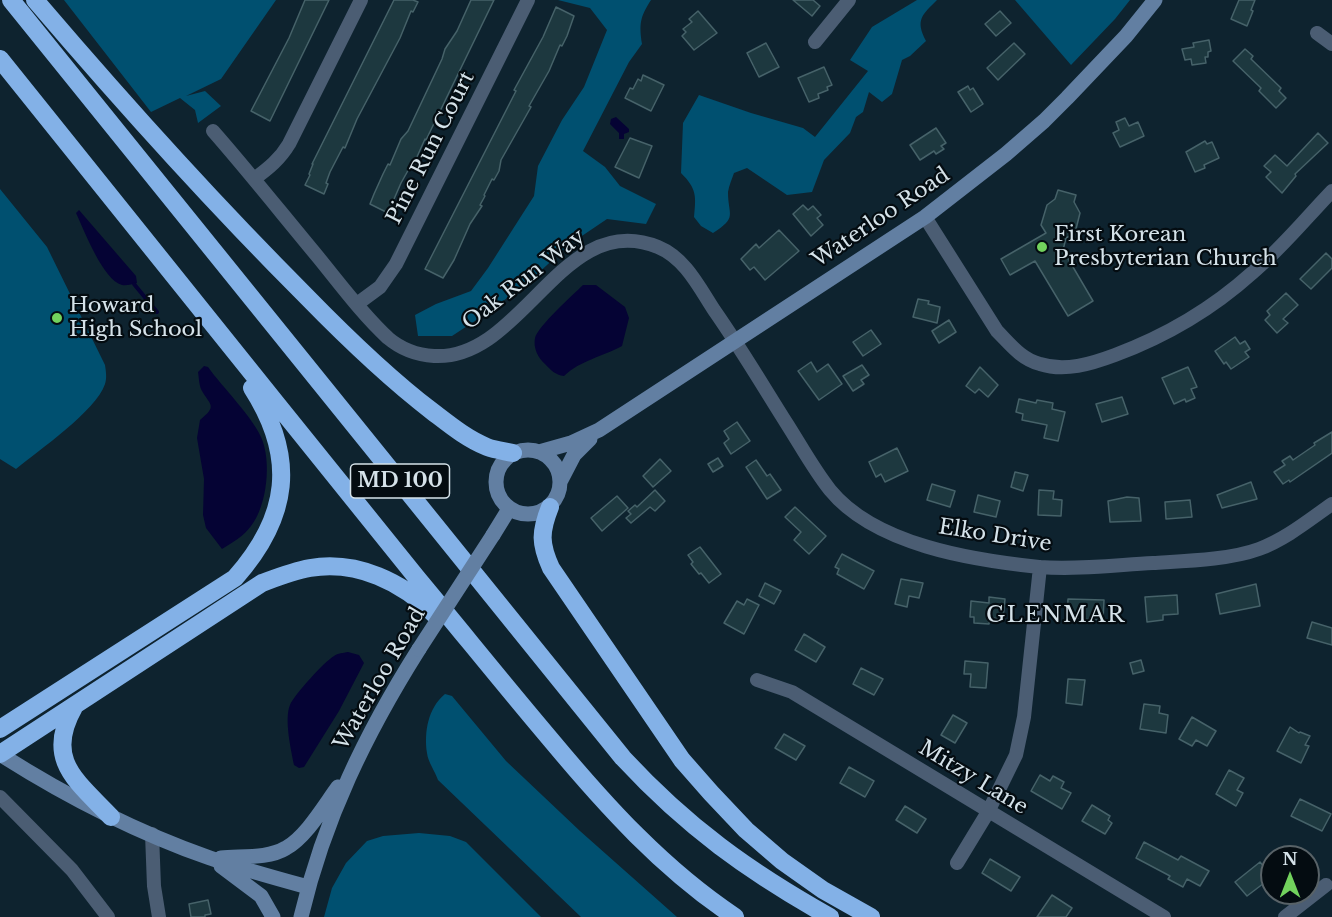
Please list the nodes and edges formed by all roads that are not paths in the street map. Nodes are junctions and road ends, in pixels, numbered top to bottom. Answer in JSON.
{"nodes":[{"id":1,"x":11,"y":0,"type":"edge"},
{"id":2,"x":35,"y":0,"type":"edge"},
{"id":3,"x":361,"y":0,"type":"edge"},
{"id":4,"x":528,"y":0,"type":"edge"},
{"id":5,"x":849,"y":0,"type":"edge"},
{"id":6,"x":1155,"y":0,"type":"edge"},
{"id":7,"x":1317,"y":33,"type":"dead end"},
{"id":8,"x":815,"y":42,"type":"dead end"},
{"id":9,"x":1332,"y":44,"type":"edge"},
{"id":10,"x":0,"y":59,"type":"edge"},
{"id":11,"x":213,"y":131,"type":"dead end"},
{"id":12,"x":254,"y":179,"type":"junction"},
{"id":13,"x":1332,"y":191,"type":"edge"},
{"id":14,"x":925,"y":217,"type":"junction"},
{"id":15,"x":194,"y":302,"type":"junction"},
{"id":16,"x":357,"y":304,"type":"junction"},
{"id":17,"x":736,"y":341,"type":"junction"},
{"id":18,"x":599,"y":430,"type":"junction"},
{"id":19,"x":539,"y":452,"type":"junction"},
{"id":20,"x":513,"y":453,"type":"junction"},
{"id":21,"x":561,"y":480,"type":"junction"},
{"id":22,"x":1332,"y":504,"type":"edge"},
{"id":23,"x":550,"y":507,"type":"junction"},
{"id":24,"x":509,"y":509,"type":"junction"},
{"id":25,"x":1040,"y":567,"type":"junction"},
{"id":26,"x":757,"y":680,"type":"dead end"},
{"id":27,"x":513,"y":695,"type":"junction"},
{"id":28,"x":74,"y":707,"type":"junction"},
{"id":29,"x":0,"y":729,"type":"edge"},
{"id":30,"x":0,"y":754,"type":"edge"},
{"id":31,"x":351,"y":771,"type":"junction"},
{"id":32,"x":0,"y":797,"type":"edge"},
{"id":33,"x":988,"y":812,"type":"junction"},
{"id":34,"x":111,"y":817,"type":"junction"},
{"id":35,"x":152,"y":834,"type":"junction"},
{"id":36,"x":211,"y":858,"type":"junction"},
{"id":37,"x":957,"y":863,"type":"dead end"},
{"id":38,"x":1326,"y":885,"type":"dead end"},
{"id":39,"x":308,"y":887,"type":"junction"},
{"id":40,"x":108,"y":917,"type":"edge"},
{"id":41,"x":159,"y":917,"type":"edge"},
{"id":42,"x":273,"y":917,"type":"edge"},
{"id":43,"x":301,"y":917,"type":"edge"},
{"id":44,"x":735,"y":917,"type":"edge"},
{"id":45,"x":830,"y":917,"type":"edge"},
{"id":46,"x":871,"y":917,"type":"edge"},
{"id":47,"x":1164,"y":917,"type":"edge"},
{"id":48,"x":1285,"y":917,"type":"edge"}],
"edges":[{"from":1,"to":45,"type":"highway","number":"MD 100"},
{"from":2,"to":20,"type":"highway"},
{"from":3,"to":12,"type":"street"},
{"from":4,"to":16,"type":"street","name":"Pine Run Court"},
{"from":5,"to":8,"type":"street"},
{"from":6,"to":14,"type":"main road","name":"Waterloo Road"},
{"from":7,"to":9,"type":"street"},
{"from":10,"to":15,"type":"highway","number":"MD 100"},
{"from":11,"to":12,"type":"street","name":"Oak Run Way"},
{"from":12,"to":16,"type":"street","name":"Oak Run Way"},
{"from":13,"to":14,"type":"street"},
{"from":14,"to":17,"type":"main road","name":"Waterloo Road"},
{"from":15,"to":27,"type":"highway","number":"MD 100"},
{"from":15,"to":29,"type":"highway"},
{"from":16,"to":17,"type":"street","name":"Oak Run Way"},
{"from":17,"to":18,"type":"main road","name":"Waterloo Road"},
{"from":17,"to":25,"type":"street","name":"Elko Drive"},
{"from":18,"to":19,"type":"main road","name":"Waterloo Road"},
{"from":18,"to":21,"type":"main road","name":"Waterloo Road"},
{"from":19,"to":20,"type":"main road"},
{"from":19,"to":21,"type":"main road"},
{"from":20,"to":24,"type":"main road"},
{"from":21,"to":23,"type":"main road"},
{"from":22,"to":25,"type":"street","name":"Elko Drive"},
{"from":23,"to":24,"type":"main road"},
{"from":23,"to":46,"type":"highway"},
{"from":24,"to":31,"type":"main road","name":"Waterloo Road","bridge":true},
{"from":25,"to":33,"type":"street"},
{"from":26,"to":33,"type":"street","name":"Mitzy Lane"},
{"from":27,"to":28,"type":"highway"},
{"from":27,"to":44,"type":"highway","number":"MD 100"},
{"from":28,"to":30,"type":"highway"},
{"from":28,"to":34,"type":"highway"},
{"from":30,"to":34,"type":"main road"},
{"from":31,"to":36,"type":"main road"},
{"from":31,"to":39,"type":"main road","name":"Waterloo Road"},
{"from":32,"to":40,"type":"street"},
{"from":33,"to":37,"type":"street"},
{"from":33,"to":47,"type":"street","name":"Mitzy Lane"},
{"from":34,"to":35,"type":"main road"},
{"from":35,"to":36,"type":"main road"},
{"from":35,"to":41,"type":"street"},
{"from":36,"to":39,"type":"main road"},
{"from":36,"to":42,"type":"main road"},
{"from":38,"to":48,"type":"street"},
{"from":39,"to":43,"type":"main road","name":"Waterloo Road"}]}
